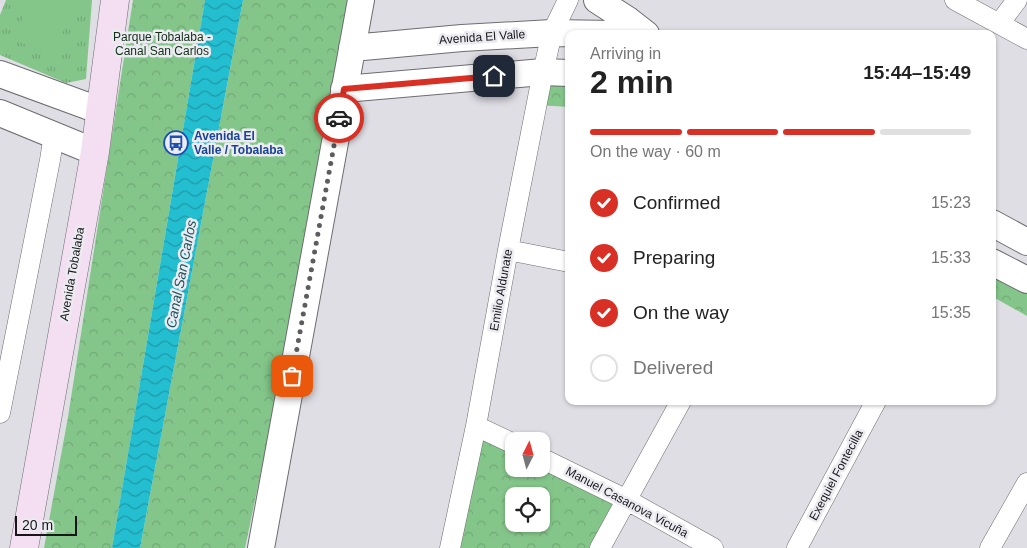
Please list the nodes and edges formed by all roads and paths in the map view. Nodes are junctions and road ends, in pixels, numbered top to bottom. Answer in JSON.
{"nodes":[{"id":1,"x":115,"y":0,"type":"edge"},
{"id":2,"x":361,"y":0,"type":"edge"},
{"id":3,"x":568,"y":0,"type":"edge"},
{"id":4,"x":597,"y":0,"type":"edge"},
{"id":5,"x":954,"y":0,"type":"edge"},
{"id":6,"x":1017,"y":0,"type":"edge"},
{"id":7,"x":999,"y":24,"type":"junction"},
{"id":8,"x":641,"y":30,"type":"edge"},
{"id":9,"x":552,"y":33,"type":"junction"},
{"id":10,"x":565,"y":33,"type":"edge"},
{"id":11,"x":1027,"y":39,"type":"edge"},
{"id":12,"x":352,"y":48,"type":"junction"},
{"id":13,"x":556,"y":73,"type":"edge"},
{"id":14,"x":0,"y":74,"type":"edge"},
{"id":15,"x":344,"y":89,"type":"junction"},
{"id":16,"x":101,"y":111,"type":"junction"},
{"id":17,"x":0,"y":113,"type":"edge"},
{"id":18,"x":54,"y":134,"type":"junction"},
{"id":19,"x":95,"y":152,"type":"junction"},
{"id":20,"x":996,"y":224,"type":"edge"},
{"id":21,"x":1027,"y":242,"type":"edge"},
{"id":22,"x":508,"y":250,"type":"junction"},
{"id":23,"x":565,"y":261,"type":"edge"},
{"id":24,"x":996,"y":264,"type":"edge"},
{"id":25,"x":1027,"y":280,"type":"edge"},
{"id":26,"x":679,"y":405,"type":"edge"},
{"id":27,"x":874,"y":405,"type":"edge"},
{"id":28,"x":0,"y":413,"type":"edge"},
{"id":29,"x":476,"y":426,"type":"junction"},
{"id":30,"x":505,"y":440,"type":"edge"},
{"id":31,"x":550,"y":462,"type":"edge"},
{"id":32,"x":1027,"y":483,"type":"edge"},
{"id":33,"x":627,"y":500,"type":"junction"},
{"id":34,"x":24,"y":548,"type":"edge"},
{"id":35,"x":260,"y":548,"type":"edge"},
{"id":36,"x":450,"y":548,"type":"edge"},
{"id":37,"x":600,"y":548,"type":"edge"},
{"id":38,"x":713,"y":548,"type":"edge"},
{"id":39,"x":797,"y":548,"type":"edge"},
{"id":40,"x":990,"y":548,"type":"edge"}],
"edges":[{"from":1,"to":16,"type":"main road","name":"Avenida Tobalaba"},
{"from":2,"to":12,"type":"street"},
{"from":3,"to":9,"type":"street","name":"Emilio Aldunate"},
{"from":4,"to":8,"type":"street"},
{"from":5,"to":7,"type":"street"},
{"from":6,"to":7,"type":"street"},
{"from":7,"to":11,"type":"street"},
{"from":9,"to":10,"type":"street","name":"Avenida El Valle"},
{"from":9,"to":12,"type":"street","name":"Avenida El Valle"},
{"from":9,"to":13,"type":"street","name":"Emilio Aldunate"},
{"from":12,"to":15,"type":"street"},
{"from":13,"to":15,"type":"street"},
{"from":13,"to":22,"type":"street","name":"Emilio Aldunate"},
{"from":14,"to":16,"type":"street"},
{"from":15,"to":35,"type":"street"},
{"from":16,"to":19,"type":"main road","name":"Avenida Tobalaba"},
{"from":17,"to":18,"type":"street"},
{"from":18,"to":19,"type":"street"},
{"from":18,"to":28,"type":"street"},
{"from":19,"to":34,"type":"main road","name":"Avenida Tobalaba"},
{"from":20,"to":21,"type":"street"},
{"from":22,"to":23,"type":"street"},
{"from":22,"to":29,"type":"street","name":"Emilio Aldunate"},
{"from":24,"to":25,"type":"street"},
{"from":26,"to":33,"type":"street"},
{"from":27,"to":39,"type":"street","name":"Exequiel Fontecilla"},
{"from":29,"to":30,"type":"street"},
{"from":29,"to":36,"type":"street","name":"Emilio Aldunate"},
{"from":31,"to":33,"type":"street","name":"Manuel Casanova Vicuña"},
{"from":32,"to":40,"type":"street"},
{"from":33,"to":37,"type":"street"},
{"from":33,"to":38,"type":"street","name":"Manuel Casanova Vicuña"}]}
